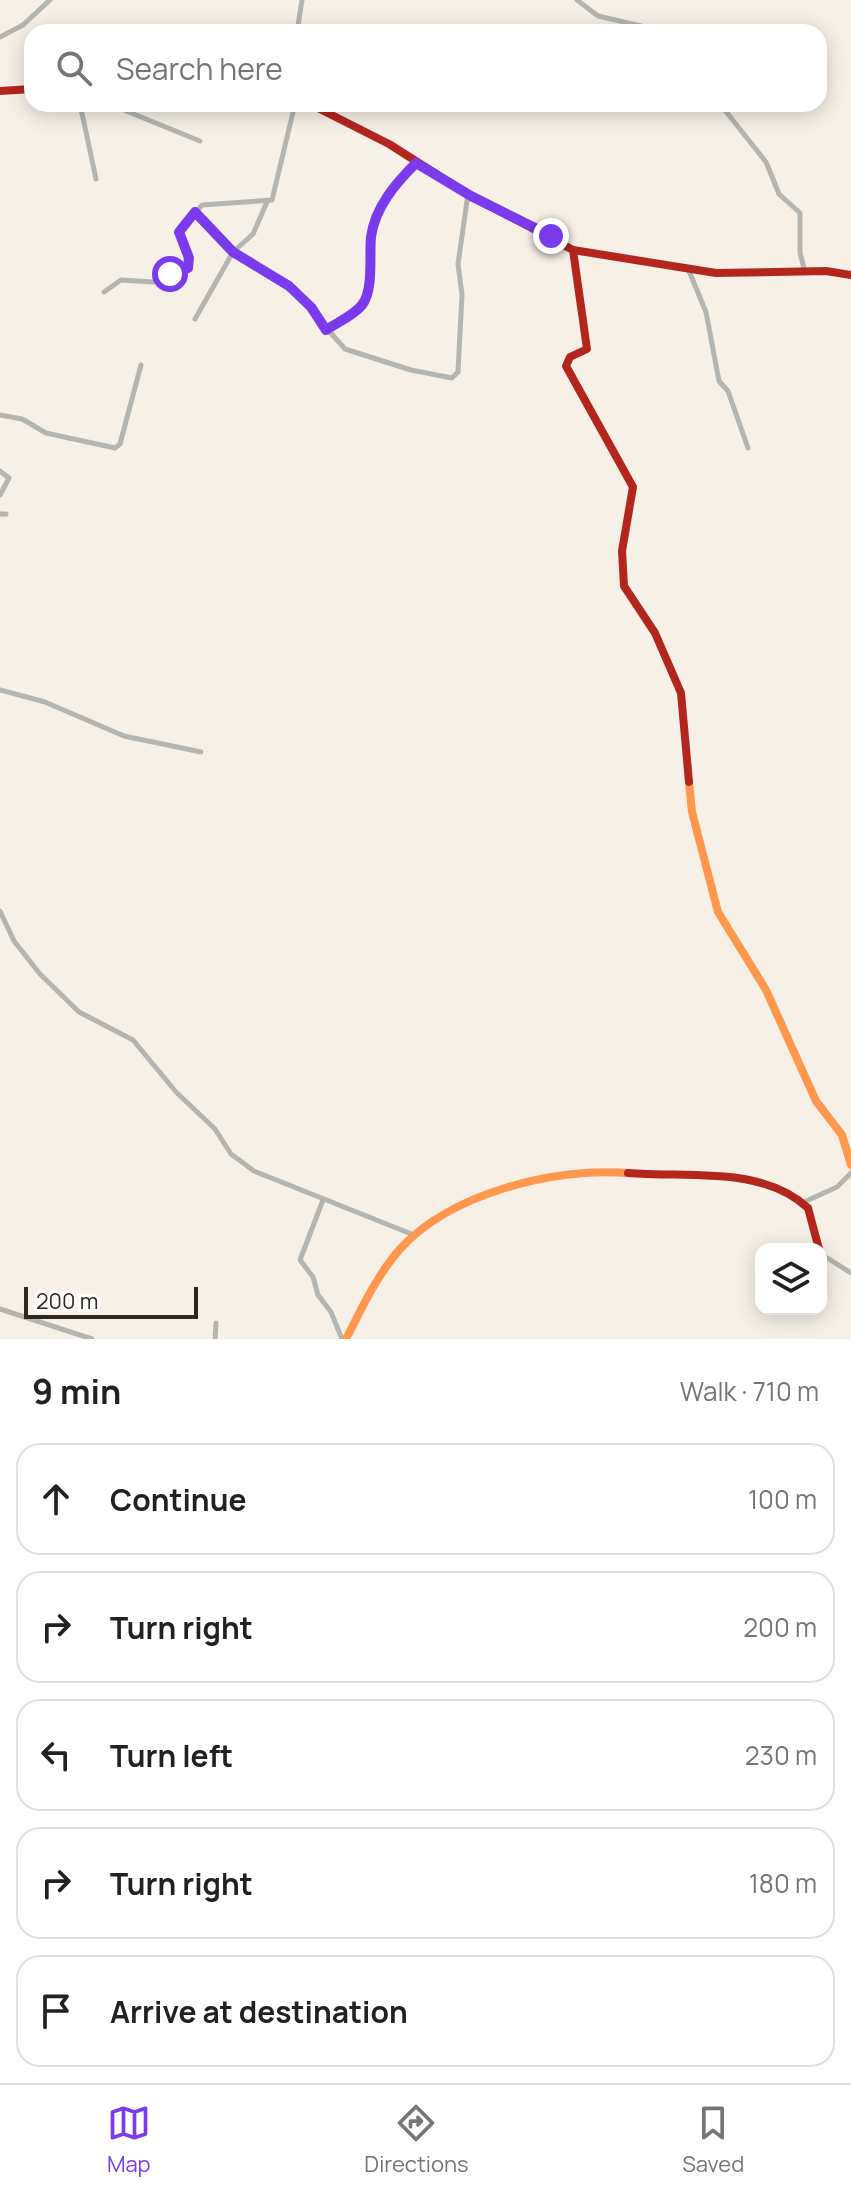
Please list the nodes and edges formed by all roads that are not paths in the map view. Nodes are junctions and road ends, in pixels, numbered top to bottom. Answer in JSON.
{"nodes":[{"id":1,"x":50,"y":0,"type":"edge"},
{"id":2,"x":302,"y":0,"type":"edge"},
{"id":3,"x":577,"y":0,"type":"edge"},
{"id":4,"x":24,"y":24,"type":"edge"},
{"id":5,"x":24,"y":24,"type":"edge"},
{"id":6,"x":298,"y":24,"type":"edge"},
{"id":7,"x":628,"y":24,"type":"edge"},
{"id":8,"x":0,"y":37,"type":"edge"},
{"id":9,"x":24,"y":90,"type":"edge"},
{"id":10,"x":0,"y":91,"type":"edge"},
{"id":11,"x":82,"y":112,"type":"edge"},
{"id":12,"x":129,"y":112,"type":"edge"},
{"id":13,"x":292,"y":112,"type":"edge"},
{"id":14,"x":326,"y":112,"type":"edge"},
{"id":15,"x":726,"y":112,"type":"edge"},
{"id":16,"x":200,"y":141,"type":"dead end"},
{"id":17,"x":416,"y":163,"type":"junction"},
{"id":18,"x":96,"y":179,"type":"dead end"},
{"id":19,"x":468,"y":194,"type":"junction"},
{"id":20,"x":267,"y":202,"type":"junction"},
{"id":21,"x":195,"y":212,"type":"junction"},
{"id":22,"x":573,"y":250,"type":"junction"},
{"id":23,"x":233,"y":252,"type":"junction"},
{"id":24,"x":689,"y":271,"type":"junction"},
{"id":25,"x":805,"y":272,"type":"junction"},
{"id":26,"x":851,"y":275,"type":"edge"},
{"id":27,"x":104,"y":292,"type":"dead end"},
{"id":28,"x":195,"y":319,"type":"dead end"},
{"id":29,"x":326,"y":330,"type":"junction"},
{"id":30,"x":141,"y":365,"type":"dead end"},
{"id":31,"x":0,"y":415,"type":"edge"},
{"id":32,"x":748,"y":448,"type":"dead end"},
{"id":33,"x":0,"y":471,"type":"edge"},
{"id":34,"x":0,"y":495,"type":"edge"},
{"id":35,"x":0,"y":690,"type":"edge"},
{"id":36,"x":201,"y":752,"type":"dead end"},
{"id":37,"x":0,"y":911,"type":"edge"},
{"id":38,"x":851,"y":1165,"type":"edge"},
{"id":39,"x":851,"y":1173,"type":"edge"},
{"id":40,"x":323,"y":1199,"type":"junction"},
{"id":41,"x":802,"y":1203,"type":"junction"},
{"id":42,"x":415,"y":1235,"type":"junction"},
{"id":43,"x":818,"y":1243,"type":"edge"},
{"id":44,"x":827,"y":1257,"type":"edge"},
{"id":45,"x":851,"y":1273,"type":"edge"},
{"id":46,"x":0,"y":1309,"type":"edge"},
{"id":47,"x":216,"y":1323,"type":"dead end"},
{"id":48,"x":92,"y":1339,"type":"edge"},
{"id":49,"x":215,"y":1339,"type":"edge"},
{"id":50,"x":344,"y":1339,"type":"edge"}],
"edges":[{"from":1,"to":5,"type":"street"},
{"from":2,"to":6,"type":"street"},
{"from":3,"to":7,"type":"street"},
{"from":4,"to":8,"type":"street"},
{"from":9,"to":10,"type":"street"},
{"from":11,"to":18,"type":"street"},
{"from":12,"to":16,"type":"street"},
{"from":13,"to":20,"type":"street"},
{"from":14,"to":17,"type":"street"},
{"from":15,"to":25,"type":"street"},
{"from":17,"to":19,"type":"street"},
{"from":17,"to":29,"type":"street"},
{"from":19,"to":22,"type":"street"},
{"from":19,"to":29,"type":"street"},
{"from":20,"to":21,"type":"street"},
{"from":20,"to":23,"type":"street"},
{"from":21,"to":23,"type":"street"},
{"from":21,"to":27,"type":"street"},
{"from":22,"to":24,"type":"street"},
{"from":22,"to":38,"type":"street"},
{"from":23,"to":28,"type":"street"},
{"from":23,"to":29,"type":"street"},
{"from":24,"to":25,"type":"street"},
{"from":24,"to":32,"type":"street"},
{"from":25,"to":26,"type":"street"},
{"from":30,"to":31,"type":"street"},
{"from":33,"to":34,"type":"street"},
{"from":35,"to":36,"type":"street"},
{"from":37,"to":40,"type":"street"},
{"from":39,"to":41,"type":"street"},
{"from":40,"to":42,"type":"street"},
{"from":40,"to":50,"type":"street"},
{"from":41,"to":42,"type":"street"},
{"from":41,"to":43,"type":"street"},
{"from":42,"to":50,"type":"street"},
{"from":44,"to":45,"type":"street"},
{"from":46,"to":48,"type":"street"},
{"from":47,"to":49,"type":"street"}]}
